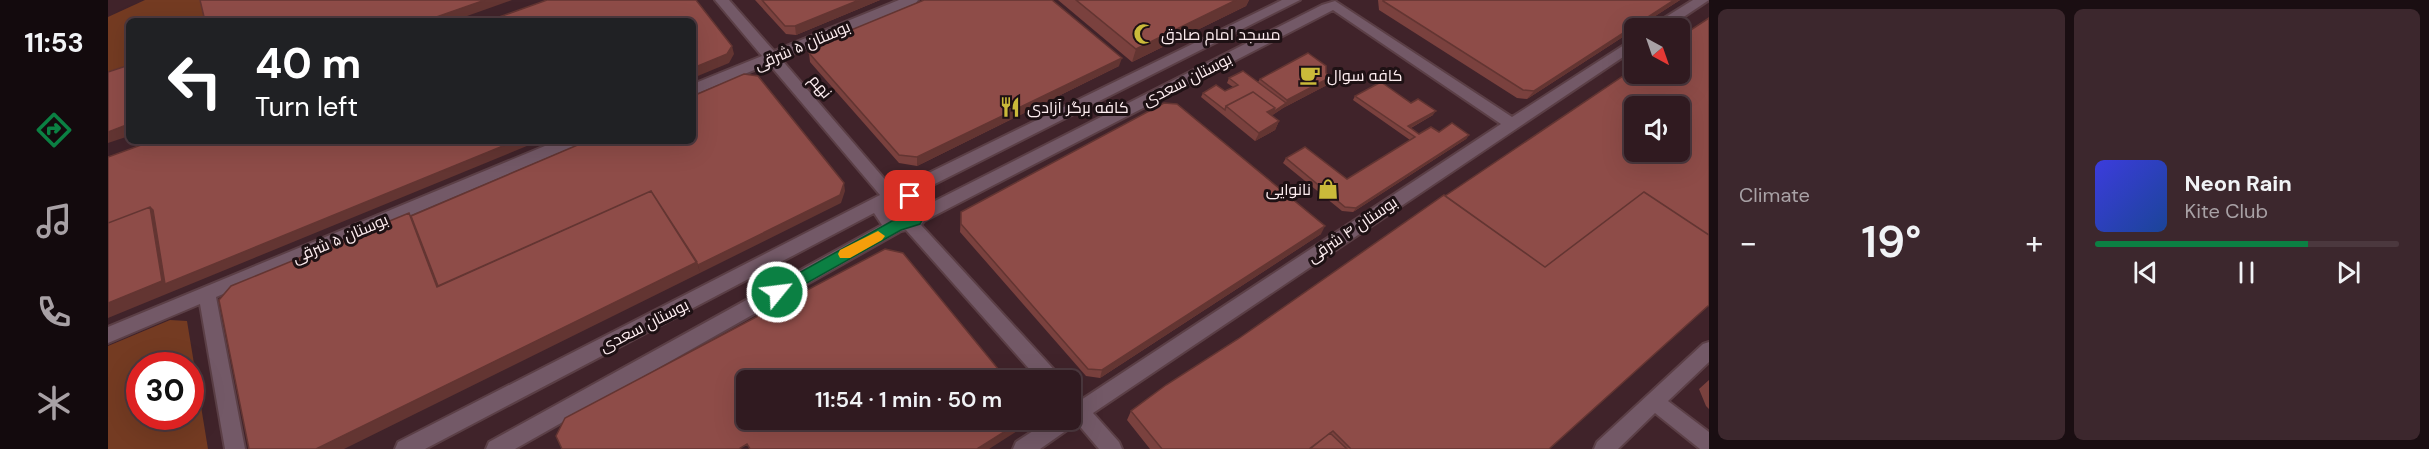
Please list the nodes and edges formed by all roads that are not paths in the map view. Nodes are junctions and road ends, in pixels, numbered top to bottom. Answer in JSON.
{"nodes":[{"id":1,"x":722,"y":0,"type":"edge"},
{"id":2,"x":911,"y":0,"type":"edge"},
{"id":3,"x":1301,"y":0,"type":"edge"},
{"id":4,"x":1702,"y":0,"type":"edge"},
{"id":5,"x":1335,"y":3,"type":"edge"},
{"id":6,"x":1674,"y":18,"type":"edge"},
{"id":7,"x":1624,"y":50,"type":"edge"},
{"id":8,"x":773,"y":57,"type":"junction"},
{"id":9,"x":696,"y":89,"type":"edge"},
{"id":10,"x":1511,"y":124,"type":"junction"},
{"id":11,"x":565,"y":144,"type":"edge"},
{"id":12,"x":891,"y":198,"type":"junction"},
{"id":13,"x":909,"y":222,"type":"junction"},
{"id":14,"x":207,"y":294,"type":"junction"},
{"id":15,"x":108,"y":335,"type":"edge"},
{"id":16,"x":1709,"y":350,"type":"edge"},
{"id":17,"x":1042,"y":370,"type":"edge"},
{"id":18,"x":1654,"y":401,"type":"junction"},
{"id":19,"x":1081,"y":407,"type":"edge"},
{"id":20,"x":1081,"y":421,"type":"edge"},
{"id":21,"x":1049,"y":430,"type":"edge"},
{"id":22,"x":520,"y":443,"type":"edge"},
{"id":23,"x":1709,"y":444,"type":"edge"},
{"id":24,"x":235,"y":449,"type":"edge"},
{"id":25,"x":405,"y":449,"type":"edge"},
{"id":26,"x":496,"y":449,"type":"edge"},
{"id":27,"x":1023,"y":449,"type":"edge"},
{"id":28,"x":1112,"y":449,"type":"edge"},
{"id":29,"x":1604,"y":449,"type":"edge"}],
"edges":[{"from":1,"to":8,"type":"street","name":"نهم"},
{"from":2,"to":8,"type":"street","name":"بوستان ۵ شرقی"},
{"from":3,"to":5,"type":"street"},
{"from":3,"to":12,"type":"street","name":"بوستان سعدی"},
{"from":4,"to":6,"type":"street"},
{"from":5,"to":10,"type":"street"},
{"from":5,"to":13,"type":"street","name":"بوستان سعدی"},
{"from":7,"to":10,"type":"street","name":"بوستان ۴ شرقی"},
{"from":8,"to":9,"type":"street","name":"بوستان ۵ شرقی"},
{"from":8,"to":12,"type":"street","name":"نهم"},
{"from":10,"to":19,"type":"street","name":"بوستان ۴ شرقی"},
{"from":11,"to":14,"type":"street","name":"بوستان ۵ شرقی"},
{"from":12,"to":13,"type":"street"},
{"from":12,"to":13,"type":"street"},
{"from":12,"to":25,"type":"street","name":"بوستان سعدی"},
{"from":13,"to":17,"type":"street"},
{"from":13,"to":22,"type":"street","name":"بوستان سعدی"},
{"from":14,"to":15,"type":"street","name":"بوستان ۵ شرقی"},
{"from":14,"to":24,"type":"street"},
{"from":16,"to":18,"type":"street"},
{"from":18,"to":23,"type":"street"},
{"from":18,"to":29,"type":"street"},
{"from":20,"to":28,"type":"street"},
{"from":21,"to":27,"type":"street","name":"بوستان ۴ شرقی"},
{"from":22,"to":26,"type":"street","name":"بوستان سعدی"}]}
